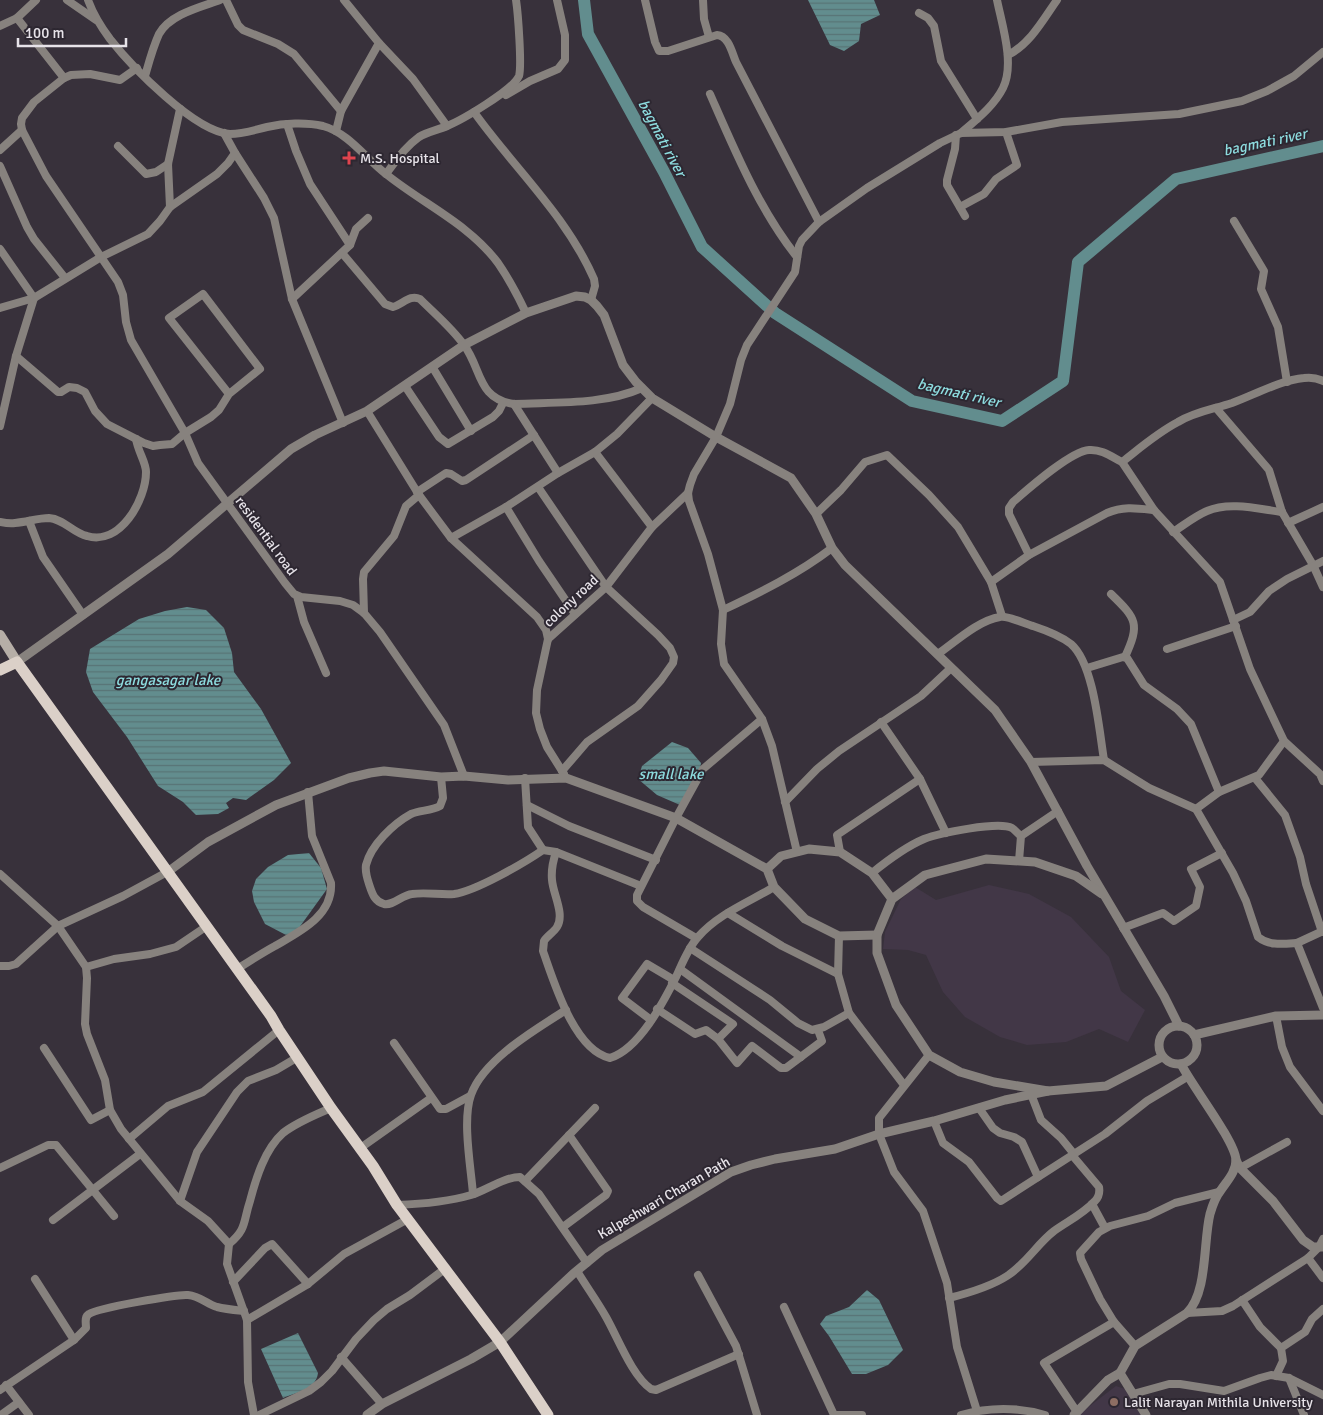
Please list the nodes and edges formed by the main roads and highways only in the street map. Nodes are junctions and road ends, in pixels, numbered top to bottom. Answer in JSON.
{"nodes":[{"id":1,"x":0,"y":635,"type":"edge"},
{"id":2,"x":17,"y":662,"type":"junction"},
{"id":3,"x":0,"y":670,"type":"edge"},
{"id":4,"x":548,"y":1415,"type":"edge"}],
"edges":[{"from":1,"to":2,"type":"main road"},
{"from":2,"to":3,"type":"main road"},
{"from":2,"to":4,"type":"main road"}]}
